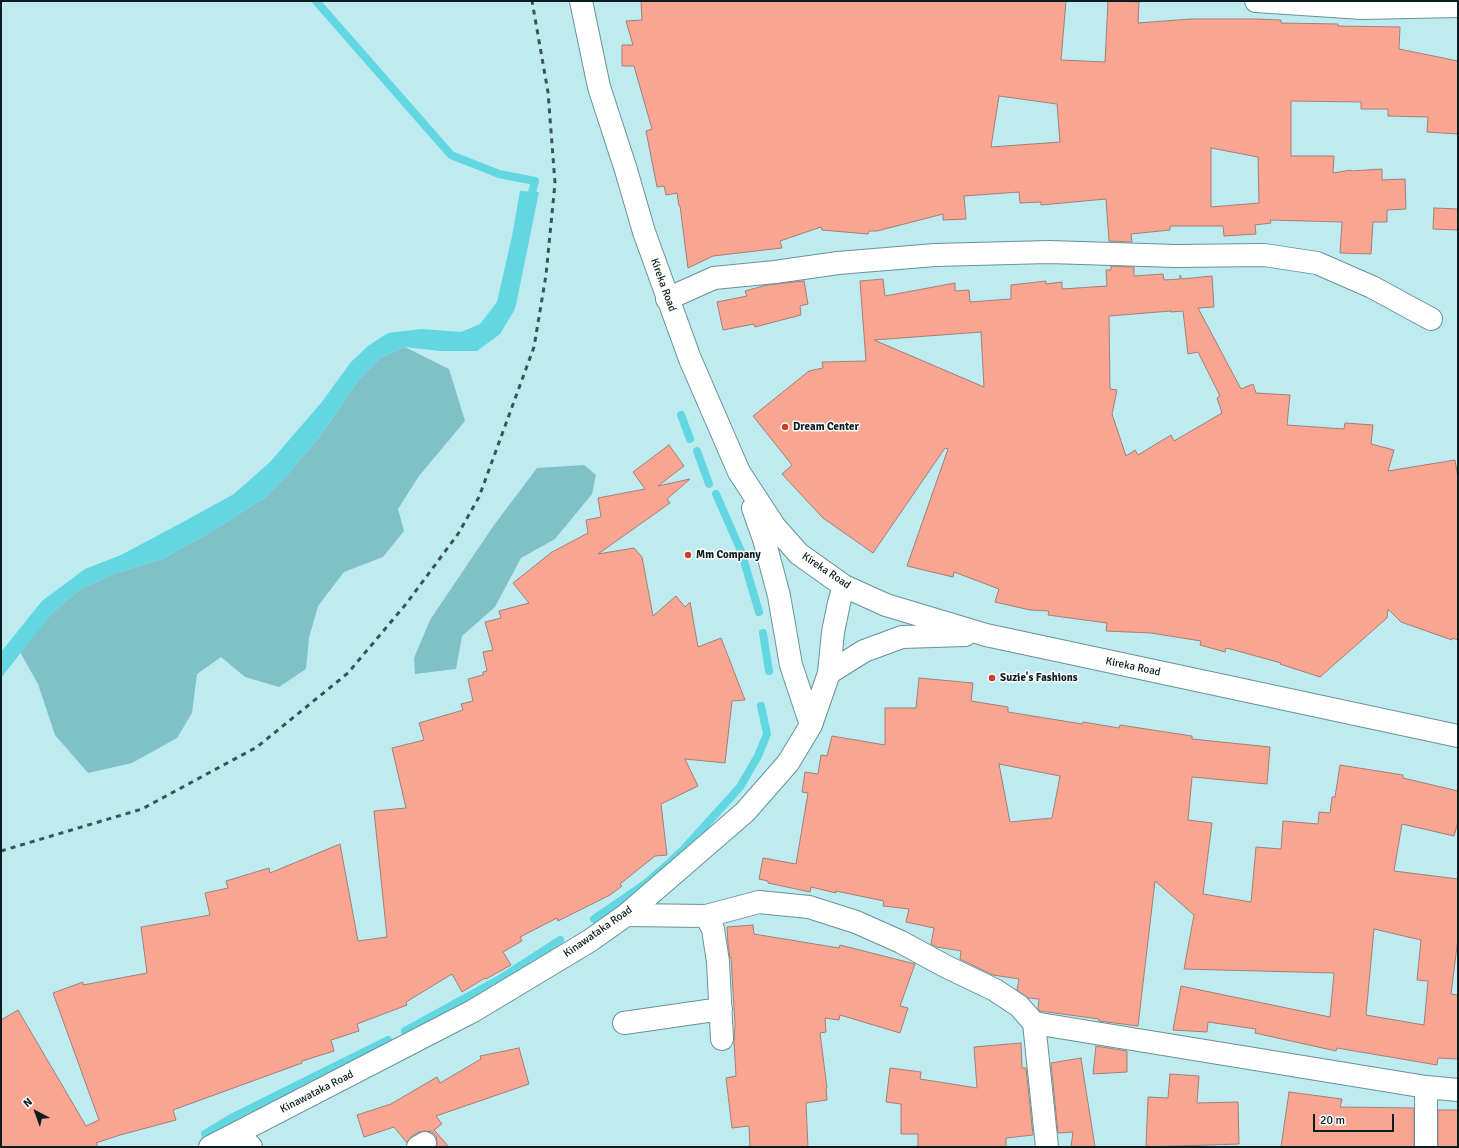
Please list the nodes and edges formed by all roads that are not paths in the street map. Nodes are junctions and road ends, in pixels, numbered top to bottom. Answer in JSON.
{"nodes":[{"id":1,"x":581,"y":1,"type":"edge"},
{"id":2,"x":1256,"y":1,"type":"edge"},
{"id":3,"x":1458,"y":6,"type":"edge"},
{"id":4,"x":667,"y":299,"type":"junction"},
{"id":5,"x":1431,"y":319,"type":"dead end"},
{"id":6,"x":739,"y":472,"type":"junction"},
{"id":7,"x":844,"y":586,"type":"junction"},
{"id":8,"x":986,"y":635,"type":"junction"},
{"id":9,"x":829,"y":673,"type":"junction"},
{"id":10,"x":811,"y":725,"type":"junction"},
{"id":11,"x":1458,"y":736,"type":"edge"},
{"id":12,"x":626,"y":915,"type":"junction"},
{"id":13,"x":706,"y":916,"type":"junction"},
{"id":14,"x":721,"y":1009,"type":"junction"},
{"id":15,"x":624,"y":1022,"type":"dead end"},
{"id":16,"x":1034,"y":1023,"type":"junction"},
{"id":17,"x":722,"y":1039,"type":"dead end"},
{"id":18,"x":1426,"y":1087,"type":"junction"},
{"id":19,"x":1458,"y":1090,"type":"edge"},
{"id":20,"x":244,"y":1140,"type":"edge"},
{"id":21,"x":210,"y":1147,"type":"edge"},
{"id":22,"x":1047,"y":1147,"type":"edge"},
{"id":23,"x":1426,"y":1147,"type":"edge"}],
"edges":[{"from":1,"to":4,"type":"street","name":"Kireka Road"},
{"from":2,"to":3,"type":"street"},
{"from":4,"to":5,"type":"street"},
{"from":4,"to":6,"type":"street","name":"Kireka Road"},
{"from":6,"to":7,"type":"street","name":"Kireka Road"},
{"from":6,"to":10,"type":"street"},
{"from":7,"to":8,"type":"street","name":"Kireka Road"},
{"from":7,"to":9,"type":"street","name":"Kinawataka Road"},
{"from":8,"to":9,"type":"street"},
{"from":8,"to":11,"type":"street","name":"Kireka Road"},
{"from":9,"to":10,"type":"street","name":"Kinawataka Road"},
{"from":10,"to":12,"type":"street","name":"Kinawataka Road"},
{"from":12,"to":13,"type":"street"},
{"from":12,"to":20,"type":"street","name":"Kinawataka Road"},
{"from":13,"to":14,"type":"street"},
{"from":13,"to":16,"type":"street"},
{"from":14,"to":15,"type":"street"},
{"from":14,"to":17,"type":"street"},
{"from":16,"to":18,"type":"street"},
{"from":16,"to":22,"type":"street"},
{"from":18,"to":19,"type":"street"},
{"from":18,"to":23,"type":"street"},
{"from":20,"to":21,"type":"street","name":"Kinawataka Road"}]}
